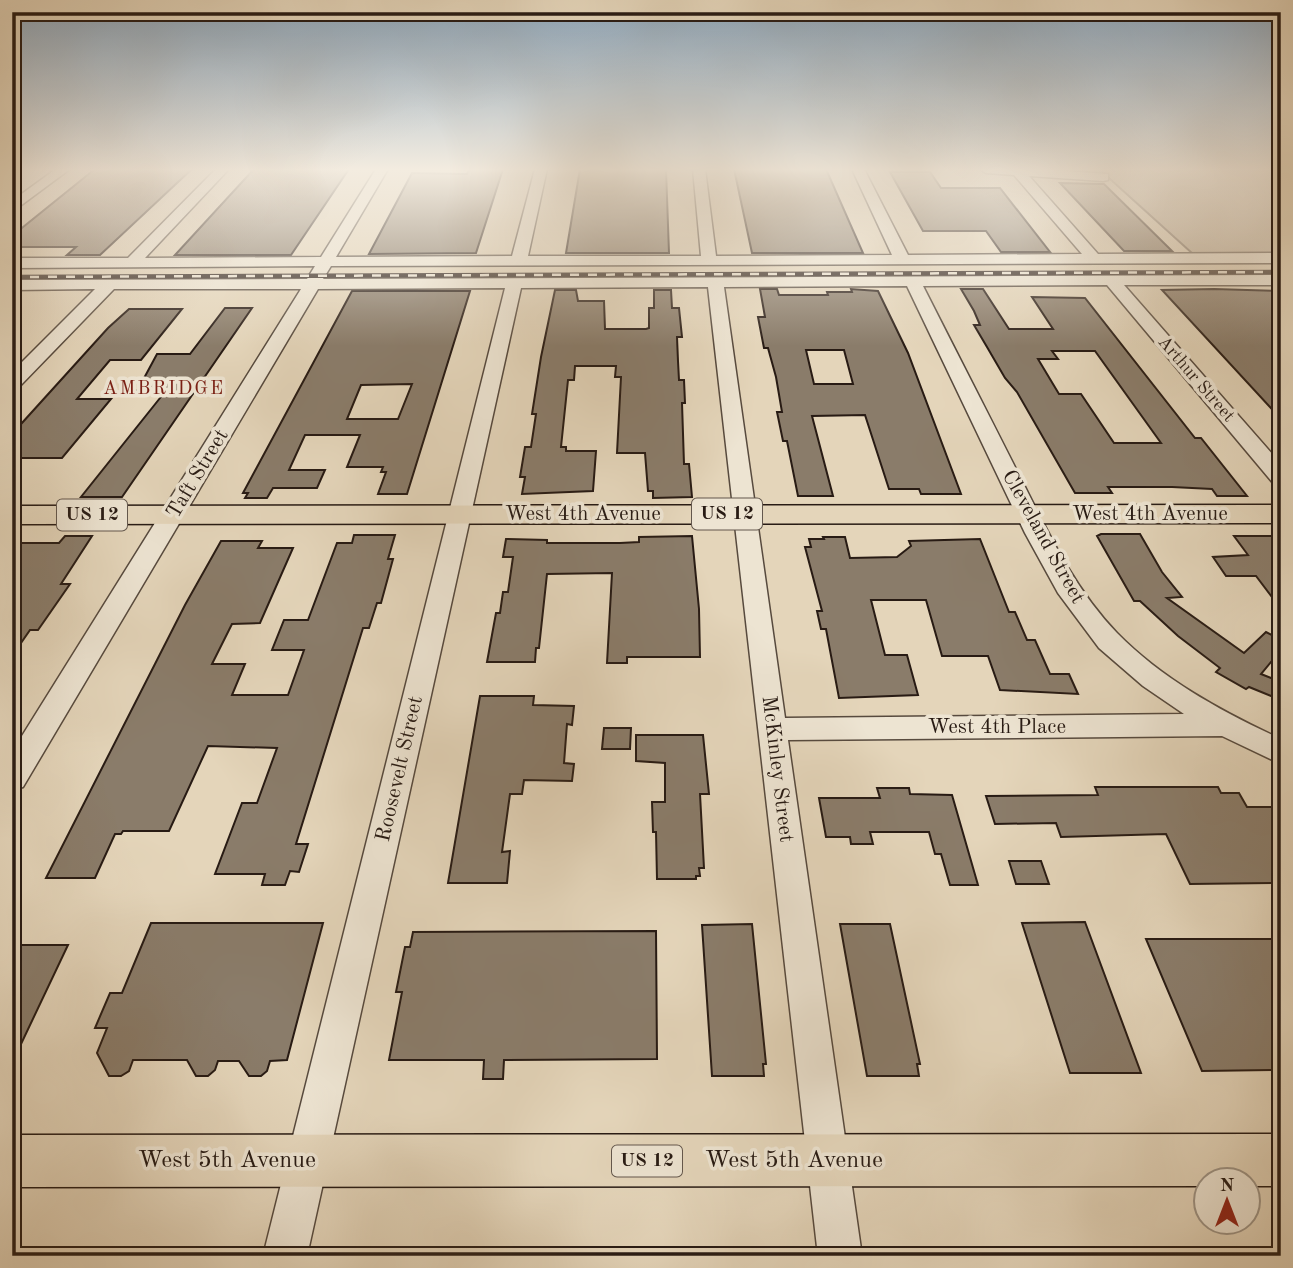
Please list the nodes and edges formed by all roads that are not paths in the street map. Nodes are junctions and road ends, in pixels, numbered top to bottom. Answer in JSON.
{"nodes":[{"id":1,"x":166,"y":228,"type":"edge"},
{"id":2,"x":346,"y":228,"type":"edge"},
{"id":3,"x":527,"y":228,"type":"edge"},
{"id":4,"x":707,"y":228,"type":"edge"},
{"id":5,"x":887,"y":228,"type":"edge"},
{"id":6,"x":1067,"y":228,"type":"edge"},
{"id":7,"x":1093,"y":258,"type":"junction"},
{"id":8,"x":1281,"y":258,"type":"edge"},
{"id":9,"x":902,"y":259,"type":"junction"},
{"id":10,"x":326,"y":262,"type":"junction"},
{"id":11,"x":12,"y":263,"type":"edge"},
{"id":12,"x":132,"y":263,"type":"junction"},
{"id":13,"x":712,"y":271,"type":"junction"},
{"id":14,"x":517,"y":272,"type":"junction"},
{"id":15,"x":1281,"y":280,"type":"edge"},
{"id":16,"x":1112,"y":281,"type":"junction"},
{"id":17,"x":913,"y":282,"type":"junction"},
{"id":18,"x":312,"y":284,"type":"junction"},
{"id":19,"x":12,"y":285,"type":"edge"},
{"id":20,"x":109,"y":285,"type":"junction"},
{"id":21,"x":12,"y":383,"type":"edge"},
{"id":22,"x":1281,"y":478,"type":"edge"},
{"id":23,"x":459,"y":514,"type":"junction"},
{"id":24,"x":744,"y":514,"type":"junction"},
{"id":25,"x":1028,"y":514,"type":"junction"},
{"id":26,"x":1281,"y":514,"type":"edge"},
{"id":27,"x":12,"y":515,"type":"edge"},
{"id":28,"x":172,"y":516,"type":"junction"},
{"id":29,"x":1222,"y":725,"type":"junction"},
{"id":30,"x":772,"y":729,"type":"junction"},
{"id":31,"x":1281,"y":752,"type":"edge"},
{"id":32,"x":12,"y":778,"type":"edge"},
{"id":33,"x":1281,"y":1160,"type":"edge"},
{"id":34,"x":12,"y":1161,"type":"edge"},
{"id":35,"x":308,"y":1161,"type":"junction"},
{"id":36,"x":828,"y":1161,"type":"junction"},
{"id":37,"x":285,"y":1256,"type":"edge"},
{"id":38,"x":840,"y":1256,"type":"edge"}],
"edges":[{"from":1,"to":12,"type":"street"},
{"from":2,"to":10,"type":"street","name":"Taft Street"},
{"from":3,"to":14,"type":"street","name":"Roosevelt Street"},
{"from":4,"to":13,"type":"street","name":"McKinley Street"},
{"from":5,"to":9,"type":"street"},
{"from":6,"to":7,"type":"street"},
{"from":7,"to":8,"type":"street"},
{"from":7,"to":9,"type":"street"},
{"from":9,"to":13,"type":"street"},
{"from":10,"to":12,"type":"street"},
{"from":10,"to":14,"type":"street"},
{"from":10,"to":18,"type":"street","name":"Taft Street"},
{"from":11,"to":12,"type":"street"},
{"from":13,"to":14,"type":"street"},
{"from":13,"to":14,"type":"street"},
{"from":13,"to":17,"type":"street"},
{"from":13,"to":24,"type":"street","name":"McKinley Street"},
{"from":14,"to":18,"type":"street"},
{"from":14,"to":23,"type":"street","name":"Roosevelt Street"},
{"from":15,"to":16,"type":"street"},
{"from":16,"to":17,"type":"street"},
{"from":16,"to":22,"type":"street","name":"Arthur Street"},
{"from":17,"to":25,"type":"street","name":"Cleveland Street"},
{"from":18,"to":20,"type":"street"},
{"from":18,"to":28,"type":"street","name":"Taft Street"},
{"from":19,"to":20,"type":"street"},
{"from":20,"to":21,"type":"street"},
{"from":23,"to":24,"type":"main road","name":"West 4th Avenue","number":"US 12"},
{"from":23,"to":28,"type":"main road","name":"West 4th Avenue","number":"US 12"},
{"from":23,"to":35,"type":"street","name":"Roosevelt Street"},
{"from":24,"to":25,"type":"main road","name":"West 4th Avenue","number":"US 12"},
{"from":24,"to":30,"type":"street","name":"McKinley Street"},
{"from":25,"to":26,"type":"main road","name":"West 4th Avenue","number":"US 12"},
{"from":25,"to":29,"type":"street","name":"Cleveland Street"},
{"from":27,"to":28,"type":"main road","name":"West 4th Avenue","number":"US 12"},
{"from":28,"to":32,"type":"street","name":"Taft Street"},
{"from":29,"to":30,"type":"street","name":"West 4th Place"},
{"from":29,"to":31,"type":"street","name":"Cleveland Street"},
{"from":30,"to":36,"type":"street","name":"McKinley Street"},
{"from":33,"to":36,"type":"main road","name":"West 5th Avenue","number":"US 12"},
{"from":34,"to":35,"type":"main road","name":"West 5th Avenue","number":"US 12"},
{"from":35,"to":36,"type":"main road","name":"West 5th Avenue","number":"US 12"},
{"from":35,"to":37,"type":"street","name":"Roosevelt Street"},
{"from":36,"to":38,"type":"street","name":"McKinley Street"}]}
